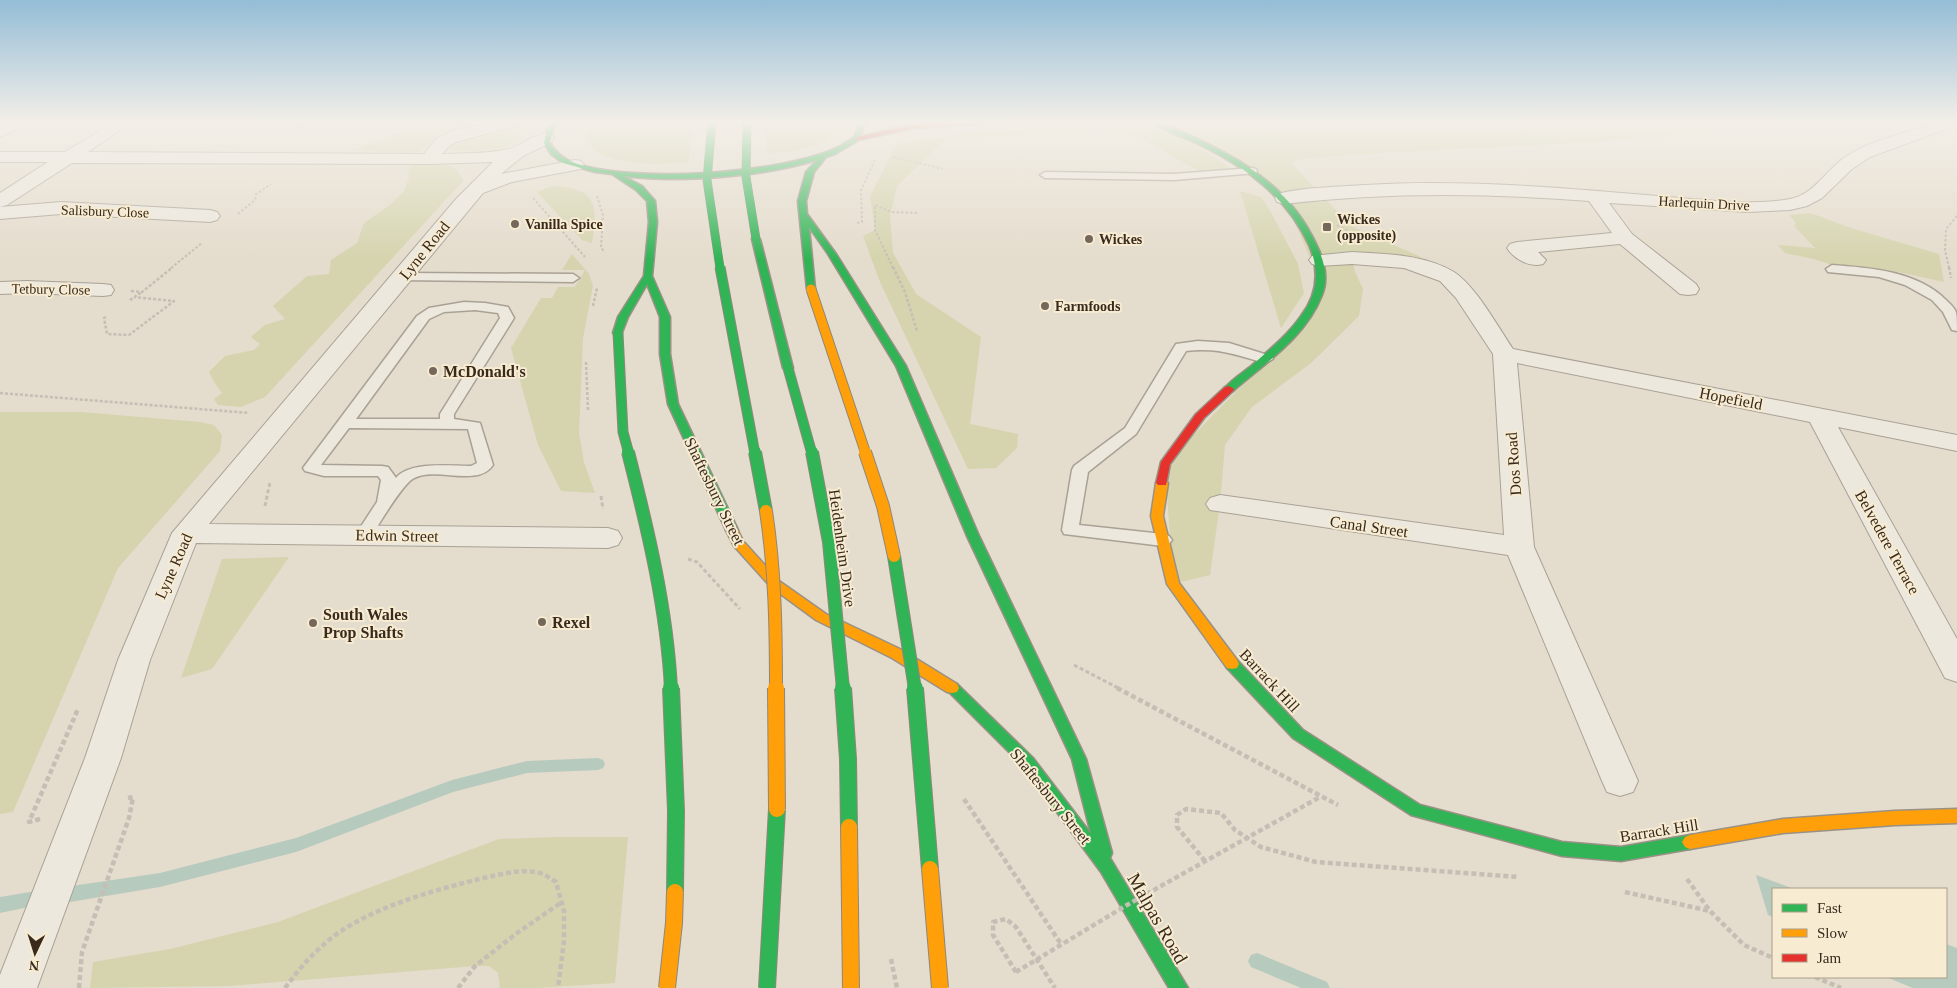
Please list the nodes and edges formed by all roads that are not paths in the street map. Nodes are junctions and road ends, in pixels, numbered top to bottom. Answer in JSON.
{"nodes":[{"id":1,"x":52,"y":168,"type":"edge"},
{"id":2,"x":488,"y":168,"type":"edge"},
{"id":3,"x":507,"y":168,"type":"edge"},
{"id":4,"x":563,"y":168,"type":"edge"},
{"id":5,"x":586,"y":168,"type":"edge"},
{"id":6,"x":708,"y":168,"type":"edge"},
{"id":7,"x":746,"y":168,"type":"edge"},
{"id":8,"x":761,"y":168,"type":"edge"},
{"id":9,"x":813,"y":168,"type":"edge"},
{"id":10,"x":1247,"y":168,"type":"edge"},
{"id":11,"x":1844,"y":168,"type":"edge"},
{"id":12,"x":1252,"y":171,"type":"junction"},
{"id":13,"x":615,"y":174,"type":"junction"},
{"id":14,"x":522,"y":175,"type":"junction"},
{"id":15,"x":1045,"y":176,"type":"dead end"},
{"id":16,"x":473,"y":192,"type":"junction"},
{"id":17,"x":1595,"y":196,"type":"junction"},
{"id":18,"x":1284,"y":198,"type":"junction"},
{"id":19,"x":0,"y":201,"type":"edge"},
{"id":20,"x":0,"y":213,"type":"edge"},
{"id":21,"x":803,"y":214,"type":"junction"},
{"id":22,"x":213,"y":224,"type":"road end"},
{"id":23,"x":1625,"y":238,"type":"junction"},
{"id":24,"x":1320,"y":260,"type":"junction"},
{"id":25,"x":1536,"y":260,"type":"dead end"},
{"id":26,"x":1832,"y":268,"type":"dead end"},
{"id":27,"x":648,"y":276,"type":"junction"},
{"id":28,"x":402,"y":277,"type":"junction"},
{"id":29,"x":573,"y":278,"type":"dead end"},
{"id":30,"x":0,"y":288,"type":"edge"},
{"id":31,"x":1688,"y":289,"type":"dead end"},
{"id":32,"x":103,"y":290,"type":"road end"},
{"id":33,"x":1948,"y":310,"type":"joint"},
{"id":34,"x":1957,"y":327,"type":"edge"},
{"id":35,"x":1505,"y":354,"type":"junction"},
{"id":36,"x":1266,"y":359,"type":"junction"},
{"id":37,"x":1819,"y":415,"type":"junction"},
{"id":38,"x":346,"y":423,"type":"junction"},
{"id":39,"x":447,"y":424,"type":"junction"},
{"id":40,"x":1957,"y":443,"type":"edge"},
{"id":41,"x":385,"y":502,"type":"junction"},
{"id":42,"x":1220,"y":504,"type":"dead end"},
{"id":43,"x":186,"y":533,"type":"junction"},
{"id":44,"x":364,"y":534,"type":"junction"},
{"id":45,"x":608,"y":538,"type":"road end"},
{"id":46,"x":1163,"y":540,"type":"junction"},
{"id":47,"x":1519,"y":547,"type":"junction"},
{"id":48,"x":1957,"y":669,"type":"edge"},
{"id":49,"x":1620,"y":781,"type":"dead end"},
{"id":50,"x":1957,"y":816,"type":"edge"},
{"id":51,"x":1107,"y":866,"type":"junction"},
{"id":52,"x":16,"y":988,"type":"edge"},
{"id":53,"x":667,"y":988,"type":"edge"},
{"id":54,"x":767,"y":988,"type":"edge"},
{"id":55,"x":851,"y":988,"type":"edge"},
{"id":56,"x":940,"y":988,"type":"edge"},
{"id":57,"x":1179,"y":988,"type":"edge"}],
"edges":[{"from":1,"to":19,"type":"street"},
{"from":2,"to":16,"type":"street","name":"Lyne Road"},
{"from":3,"to":14,"type":"street"},
{"from":4,"to":14,"type":"street","name":"Lyne Road"},
{"from":5,"to":13,"type":"main road"},
{"from":6,"to":54,"type":"main road","bridge":true},
{"from":7,"to":55,"type":"main road","name":"Heidenheim Drive","bridge":true},
{"from":8,"to":13,"type":"main road"},
{"from":9,"to":21,"type":"main road"},
{"from":10,"to":12,"type":"main road","name":"Barrack Hill"},
{"from":11,"to":17,"type":"street","name":"Harlequin Drive"},
{"from":12,"to":15,"type":"lane"},
{"from":12,"to":18,"type":"main road","name":"Barrack Hill"},
{"from":13,"to":27,"type":"main road","name":"Shaftesbury Street"},
{"from":14,"to":16,"type":"street","name":"Lyne Road"},
{"from":16,"to":28,"type":"street","name":"Lyne Road"},
{"from":17,"to":18,"type":"street","name":"Harlequin Drive"},
{"from":17,"to":23,"type":"street"},
{"from":18,"to":24,"type":"main road","name":"Barrack Hill"},
{"from":20,"to":22,"type":"street","name":"Salisbury Close"},
{"from":21,"to":51,"type":"main road","name":"Shaftesbury Street"},
{"from":21,"to":56,"type":"main road","bridge":true},
{"from":23,"to":25,"type":"street"},
{"from":23,"to":31,"type":"street"},
{"from":24,"to":35,"type":"street"},
{"from":24,"to":36,"type":"main road","name":"Barrack Hill"},
{"from":26,"to":33,"type":"lane"},
{"from":27,"to":51,"type":"main road","name":"Shaftesbury Street"},
{"from":27,"to":53,"type":"main road","bridge":true},
{"from":28,"to":29,"type":"lane"},
{"from":28,"to":43,"type":"street","name":"Lyne Road"},
{"from":30,"to":32,"type":"street","name":"Tetbury Close"},
{"from":33,"to":34,"type":"lane"},
{"from":35,"to":37,"type":"street","name":"Hopefield"},
{"from":35,"to":47,"type":"street","name":"Dos Road"},
{"from":36,"to":46,"type":"main road","name":"Barrack Hill"},
{"from":36,"to":46,"type":"lane"},
{"from":37,"to":40,"type":"street","name":"Hopefield"},
{"from":37,"to":48,"type":"street","name":"Belvedere Terrace"},
{"from":38,"to":39,"type":"lane"},
{"from":38,"to":39,"type":"lane"},
{"from":38,"to":41,"type":"lane"},
{"from":39,"to":41,"type":"lane"},
{"from":41,"to":44,"type":"lane"},
{"from":42,"to":47,"type":"street","name":"Canal Street"},
{"from":43,"to":44,"type":"street","name":"Edwin Street"},
{"from":43,"to":52,"type":"street","name":"Lyne Road"},
{"from":44,"to":45,"type":"street","name":"Edwin Street"},
{"from":46,"to":50,"type":"main road","name":"Barrack Hill"},
{"from":47,"to":49,"type":"street","name":"Dos Road"},
{"from":51,"to":57,"type":"main road","name":"Malpas Road"}]}
